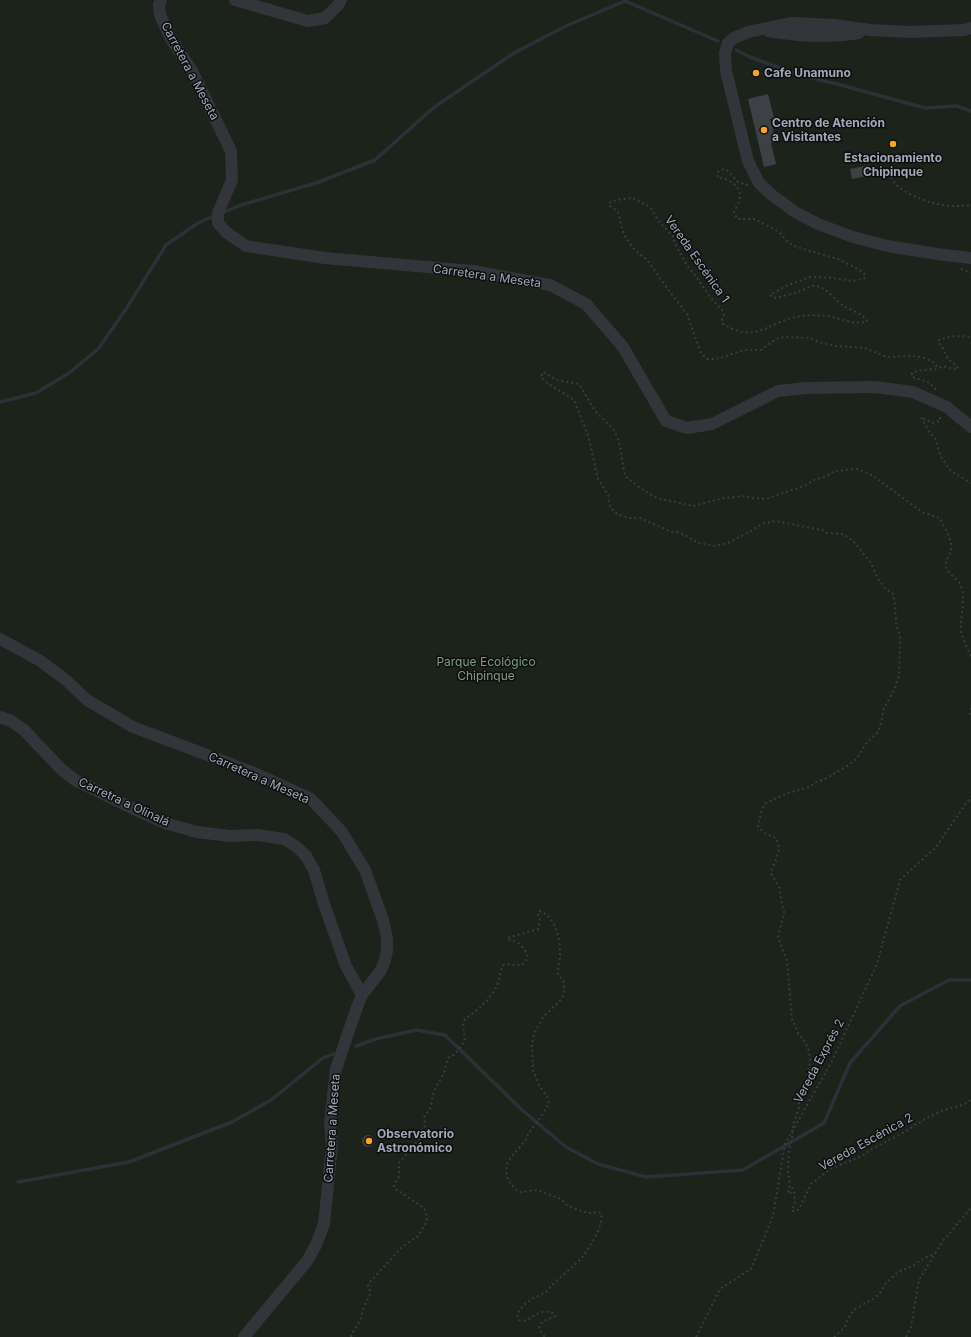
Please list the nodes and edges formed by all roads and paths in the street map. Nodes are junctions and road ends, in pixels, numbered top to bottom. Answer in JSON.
{"nodes":[{"id":1,"x":161,"y":0,"type":"edge"},
{"id":2,"x":235,"y":0,"type":"edge"},
{"id":3,"x":341,"y":0,"type":"edge"},
{"id":4,"x":971,"y":28,"type":"edge"},
{"id":5,"x":891,"y":167,"type":"dead end"},
{"id":6,"x":759,"y":183,"type":"junction"},
{"id":7,"x":971,"y":205,"type":"edge"},
{"id":8,"x":971,"y":258,"type":"edge"},
{"id":9,"x":971,"y":337,"type":"edge"},
{"id":10,"x":938,"y":369,"type":"junction"},
{"id":11,"x":943,"y":405,"type":"junction"},
{"id":12,"x":971,"y":426,"type":"edge"},
{"id":13,"x":971,"y":483,"type":"edge"},
{"id":14,"x":0,"y":639,"type":"edge"},
{"id":15,"x":971,"y":656,"type":"edge"},
{"id":16,"x":971,"y":708,"type":"edge"},
{"id":17,"x":0,"y":717,"type":"edge"},
{"id":18,"x":971,"y":717,"type":"edge"},
{"id":19,"x":971,"y":796,"type":"edge"},
{"id":20,"x":362,"y":995,"type":"junction"},
{"id":21,"x":971,"y":1100,"type":"edge"},
{"id":22,"x":793,"y":1130,"type":"junction"},
{"id":23,"x":971,"y":1208,"type":"edge"},
{"id":24,"x":935,"y":1254,"type":"junction"},
{"id":25,"x":244,"y":1337,"type":"edge"},
{"id":26,"x":351,"y":1337,"type":"edge"},
{"id":27,"x":545,"y":1337,"type":"edge"},
{"id":28,"x":696,"y":1337,"type":"edge"},
{"id":29,"x":834,"y":1337,"type":"edge"},
{"id":30,"x":906,"y":1337,"type":"edge"}],
"edges":[{"from":1,"to":11,"type":"street","name":"Carretera a Meseta"},
{"from":2,"to":3,"type":"street"},
{"from":4,"to":6,"type":"street"},
{"from":5,"to":7,"type":"path"},
{"from":6,"to":8,"type":"street"},
{"from":6,"to":10,"type":"path","name":"Vereda Escénica 1"},
{"from":9,"to":10,"type":"path"},
{"from":10,"to":11,"type":"path"},
{"from":11,"to":12,"type":"street","name":"Carretera a Meseta"},
{"from":11,"to":13,"type":"path"},
{"from":14,"to":20,"type":"street","name":"Carretera a Meseta"},
{"from":15,"to":22,"type":"path","name":"Vereda Escénica 2"},
{"from":16,"to":18,"type":"path"},
{"from":17,"to":20,"type":"street","name":"Carretra a Olinalá"},
{"from":19,"to":22,"type":"path","name":"Vereda Exprés 2"},
{"from":20,"to":25,"type":"street","name":"Carretera a Meseta"},
{"from":21,"to":22,"type":"path","name":"Vereda Escénica 2"},
{"from":22,"to":28,"type":"path","name":"Vereda Exprés 2"},
{"from":23,"to":24,"type":"path"},
{"from":24,"to":29,"type":"path"},
{"from":24,"to":30,"type":"path"},
{"from":26,"to":27,"type":"path"}]}
